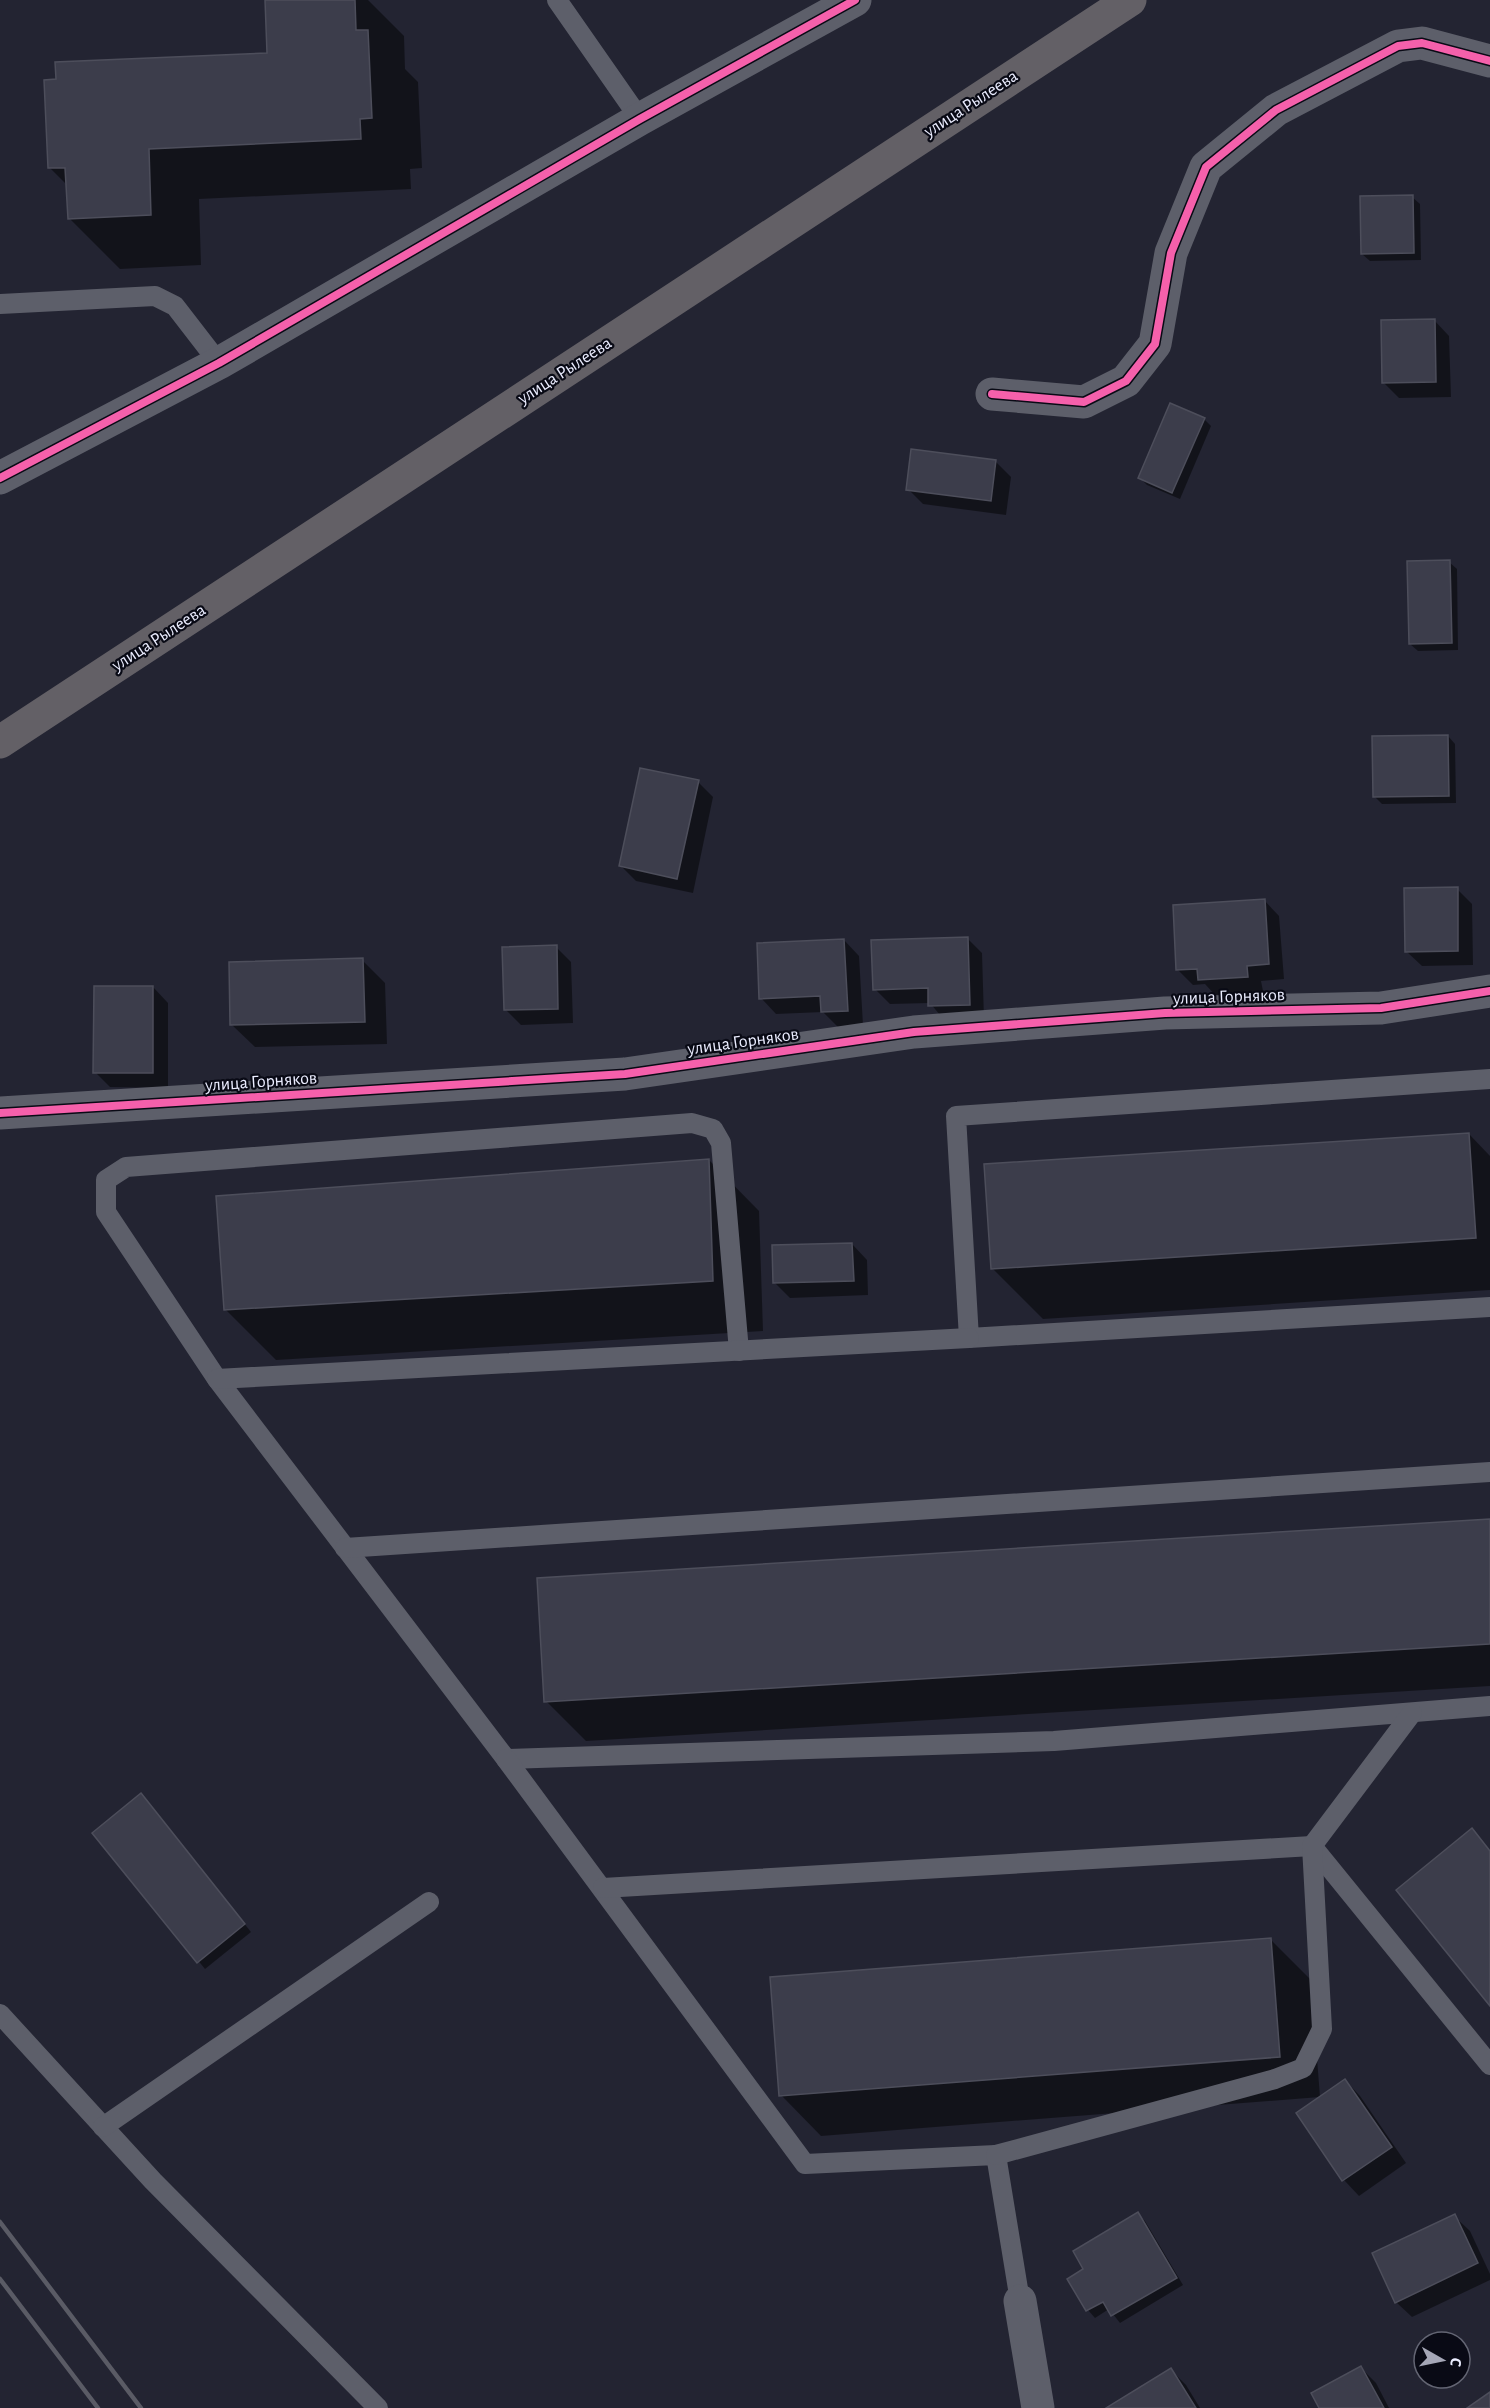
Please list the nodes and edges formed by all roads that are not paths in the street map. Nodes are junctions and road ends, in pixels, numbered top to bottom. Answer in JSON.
{"nodes":[{"id":1,"x":556,"y":0,"type":"edge"},
{"id":2,"x":855,"y":0,"type":"edge"},
{"id":3,"x":1130,"y":0,"type":"edge"},
{"id":4,"x":1490,"y":60,"type":"edge"},
{"id":5,"x":640,"y":119,"type":"junction"},
{"id":6,"x":0,"y":304,"type":"edge"},
{"id":7,"x":219,"y":363,"type":"junction"},
{"id":8,"x":992,"y":394,"type":"dead end"},
{"id":9,"x":0,"y":478,"type":"edge"},
{"id":10,"x":0,"y":742,"type":"edge"},
{"id":11,"x":1490,"y":991,"type":"edge"},
{"id":12,"x":1490,"y":1079,"type":"edge"},
{"id":13,"x":0,"y":1113,"type":"edge"},
{"id":14,"x":1490,"y":1307,"type":"edge"},
{"id":15,"x":969,"y":1338,"type":"junction"},
{"id":16,"x":739,"y":1351,"type":"junction"},
{"id":17,"x":217,"y":1378,"type":"junction"},
{"id":18,"x":1490,"y":1472,"type":"edge"},
{"id":19,"x":345,"y":1548,"type":"junction"},
{"id":20,"x":1490,"y":1707,"type":"edge"},
{"id":21,"x":1412,"y":1713,"type":"junction"},
{"id":22,"x":506,"y":1759,"type":"junction"},
{"id":23,"x":1312,"y":1846,"type":"junction"},
{"id":24,"x":603,"y":1888,"type":"junction"},
{"id":25,"x":429,"y":1902,"type":"dead end"},
{"id":26,"x":0,"y":2014,"type":"edge"},
{"id":27,"x":1490,"y":2065,"type":"edge"},
{"id":28,"x":103,"y":2127,"type":"junction"},
{"id":29,"x":996,"y":2156,"type":"junction"},
{"id":30,"x":1020,"y":2301,"type":"joint"},
{"id":31,"x":378,"y":2408,"type":"edge"},
{"id":32,"x":1038,"y":2408,"type":"edge"}],
"edges":[{"from":1,"to":5,"type":"lane"},
{"from":2,"to":5,"type":"street"},
{"from":3,"to":10,"type":"main road","name":"улица Рылеева"},
{"from":4,"to":8,"type":"street"},
{"from":5,"to":7,"type":"street"},
{"from":6,"to":7,"type":"lane"},
{"from":7,"to":9,"type":"street"},
{"from":11,"to":13,"type":"street","name":"улица Горняков"},
{"from":12,"to":15,"type":"lane"},
{"from":14,"to":15,"type":"lane"},
{"from":15,"to":16,"type":"lane"},
{"from":16,"to":17,"type":"lane"},
{"from":16,"to":17,"type":"lane"},
{"from":17,"to":19,"type":"lane"},
{"from":18,"to":19,"type":"lane"},
{"from":19,"to":22,"type":"lane"},
{"from":20,"to":21,"type":"lane"},
{"from":21,"to":22,"type":"lane"},
{"from":21,"to":23,"type":"lane"},
{"from":22,"to":24,"type":"lane"},
{"from":23,"to":24,"type":"lane"},
{"from":23,"to":27,"type":"lane"},
{"from":23,"to":29,"type":"lane"},
{"from":24,"to":29,"type":"lane"},
{"from":25,"to":28,"type":"lane"},
{"from":26,"to":28,"type":"lane"},
{"from":28,"to":31,"type":"lane"},
{"from":29,"to":30,"type":"lane"},
{"from":30,"to":32,"type":"street"}]}
